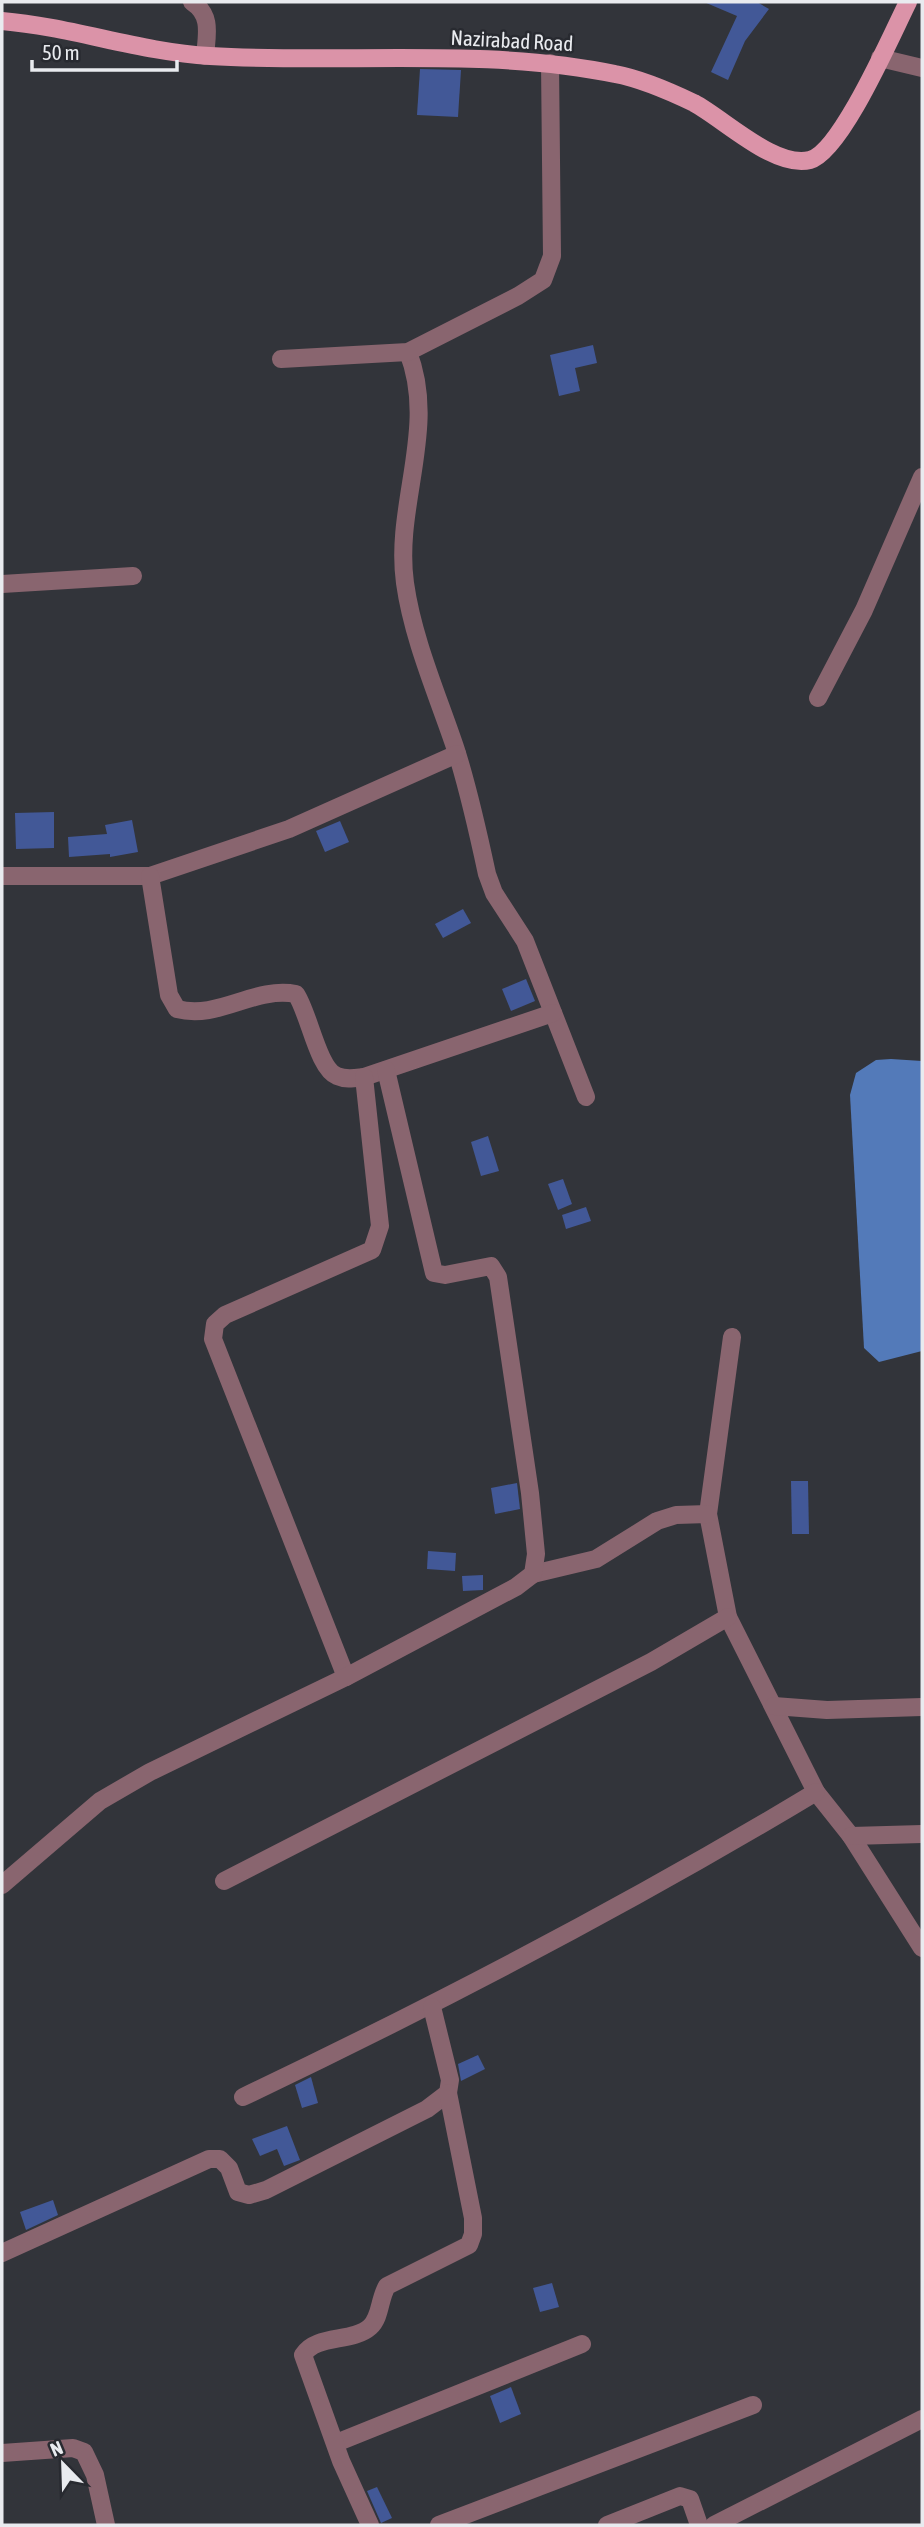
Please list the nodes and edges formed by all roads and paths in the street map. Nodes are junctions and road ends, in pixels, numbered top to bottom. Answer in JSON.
{"nodes":[{"id":1,"x":192,"y":2,"type":"edge"},
{"id":2,"x":908,"y":2,"type":"edge"},
{"id":3,"x":2,"y":21,"type":"edge"},
{"id":4,"x":206,"y":47,"type":"junction"},
{"id":5,"x":880,"y":58,"type":"junction"},
{"id":6,"x":550,"y":64,"type":"junction"},
{"id":7,"x":922,"y":68,"type":"edge"},
{"id":8,"x":408,"y":352,"type":"junction"},
{"id":9,"x":281,"y":359,"type":"dead end"},
{"id":10,"x":922,"y":477,"type":"edge"},
{"id":11,"x":132,"y":576,"type":"dead end"},
{"id":12,"x":2,"y":584,"type":"edge"},
{"id":13,"x":818,"y":698,"type":"dead end"},
{"id":14,"x":457,"y":754,"type":"junction"},
{"id":15,"x":2,"y":876,"type":"edge"},
{"id":16,"x":150,"y":876,"type":"junction"},
{"id":17,"x":553,"y":1013,"type":"junction"},
{"id":18,"x":386,"y":1070,"type":"junction"},
{"id":19,"x":364,"y":1077,"type":"junction"},
{"id":20,"x":586,"y":1097,"type":"dead end"},
{"id":21,"x":732,"y":1337,"type":"dead end"},
{"id":22,"x":708,"y":1514,"type":"junction"},
{"id":23,"x":533,"y":1574,"type":"junction"},
{"id":24,"x":728,"y":1618,"type":"junction"},
{"id":25,"x":346,"y":1676,"type":"junction"},
{"id":26,"x":774,"y":1706,"type":"junction"},
{"id":27,"x":922,"y":1707,"type":"edge"},
{"id":28,"x":816,"y":1792,"type":"junction"},
{"id":29,"x":922,"y":1834,"type":"edge"},
{"id":30,"x":851,"y":1836,"type":"junction"},
{"id":31,"x":224,"y":1881,"type":"dead end"},
{"id":32,"x":2,"y":1885,"type":"edge"},
{"id":33,"x":922,"y":1948,"type":"edge"},
{"id":34,"x":432,"y":2007,"type":"junction"},
{"id":35,"x":448,"y":2093,"type":"junction"},
{"id":36,"x":243,"y":2098,"type":"dead end"},
{"id":37,"x":2,"y":2253,"type":"edge"},
{"id":38,"x":582,"y":2344,"type":"dead end"},
{"id":39,"x":753,"y":2405,"type":"dead end"},
{"id":40,"x":922,"y":2419,"type":"edge"},
{"id":41,"x":336,"y":2442,"type":"junction"},
{"id":42,"x":2,"y":2453,"type":"edge"},
{"id":43,"x":106,"y":2525,"type":"edge"},
{"id":44,"x":370,"y":2525,"type":"edge"},
{"id":45,"x":439,"y":2525,"type":"edge"},
{"id":46,"x":607,"y":2525,"type":"edge"},
{"id":47,"x":699,"y":2525,"type":"edge"},
{"id":48,"x":715,"y":2525,"type":"edge"}],
"edges":[{"from":1,"to":4,"type":"street"},
{"from":2,"to":5,"type":"main road","name":"Nazirabad Road"},
{"from":3,"to":4,"type":"main road","name":"Nazirabad Road"},
{"from":4,"to":6,"type":"main road","name":"Nazirabad Road"},
{"from":5,"to":6,"type":"main road","name":"Nazirabad Road"},
{"from":5,"to":7,"type":"street"},
{"from":6,"to":8,"type":"street"},
{"from":8,"to":9,"type":"street"},
{"from":8,"to":14,"type":"street"},
{"from":10,"to":13,"type":"street"},
{"from":11,"to":12,"type":"street"},
{"from":14,"to":16,"type":"street"},
{"from":14,"to":17,"type":"street"},
{"from":15,"to":16,"type":"street"},
{"from":16,"to":19,"type":"street"},
{"from":17,"to":18,"type":"street"},
{"from":17,"to":20,"type":"street"},
{"from":18,"to":19,"type":"street"},
{"from":18,"to":23,"type":"street"},
{"from":19,"to":25,"type":"street"},
{"from":21,"to":22,"type":"street"},
{"from":22,"to":23,"type":"street"},
{"from":22,"to":24,"type":"street"},
{"from":23,"to":25,"type":"street"},
{"from":24,"to":26,"type":"street"},
{"from":24,"to":31,"type":"street"},
{"from":25,"to":32,"type":"street"},
{"from":26,"to":27,"type":"street"},
{"from":26,"to":28,"type":"street"},
{"from":28,"to":30,"type":"street"},
{"from":28,"to":34,"type":"street"},
{"from":29,"to":30,"type":"street"},
{"from":30,"to":33,"type":"street"},
{"from":34,"to":35,"type":"street"},
{"from":34,"to":36,"type":"street"},
{"from":35,"to":37,"type":"street"},
{"from":35,"to":41,"type":"street"},
{"from":38,"to":41,"type":"street"},
{"from":39,"to":45,"type":"street"},
{"from":40,"to":48,"type":"street"},
{"from":41,"to":44,"type":"street"},
{"from":42,"to":43,"type":"street"},
{"from":46,"to":47,"type":"street"}]}
